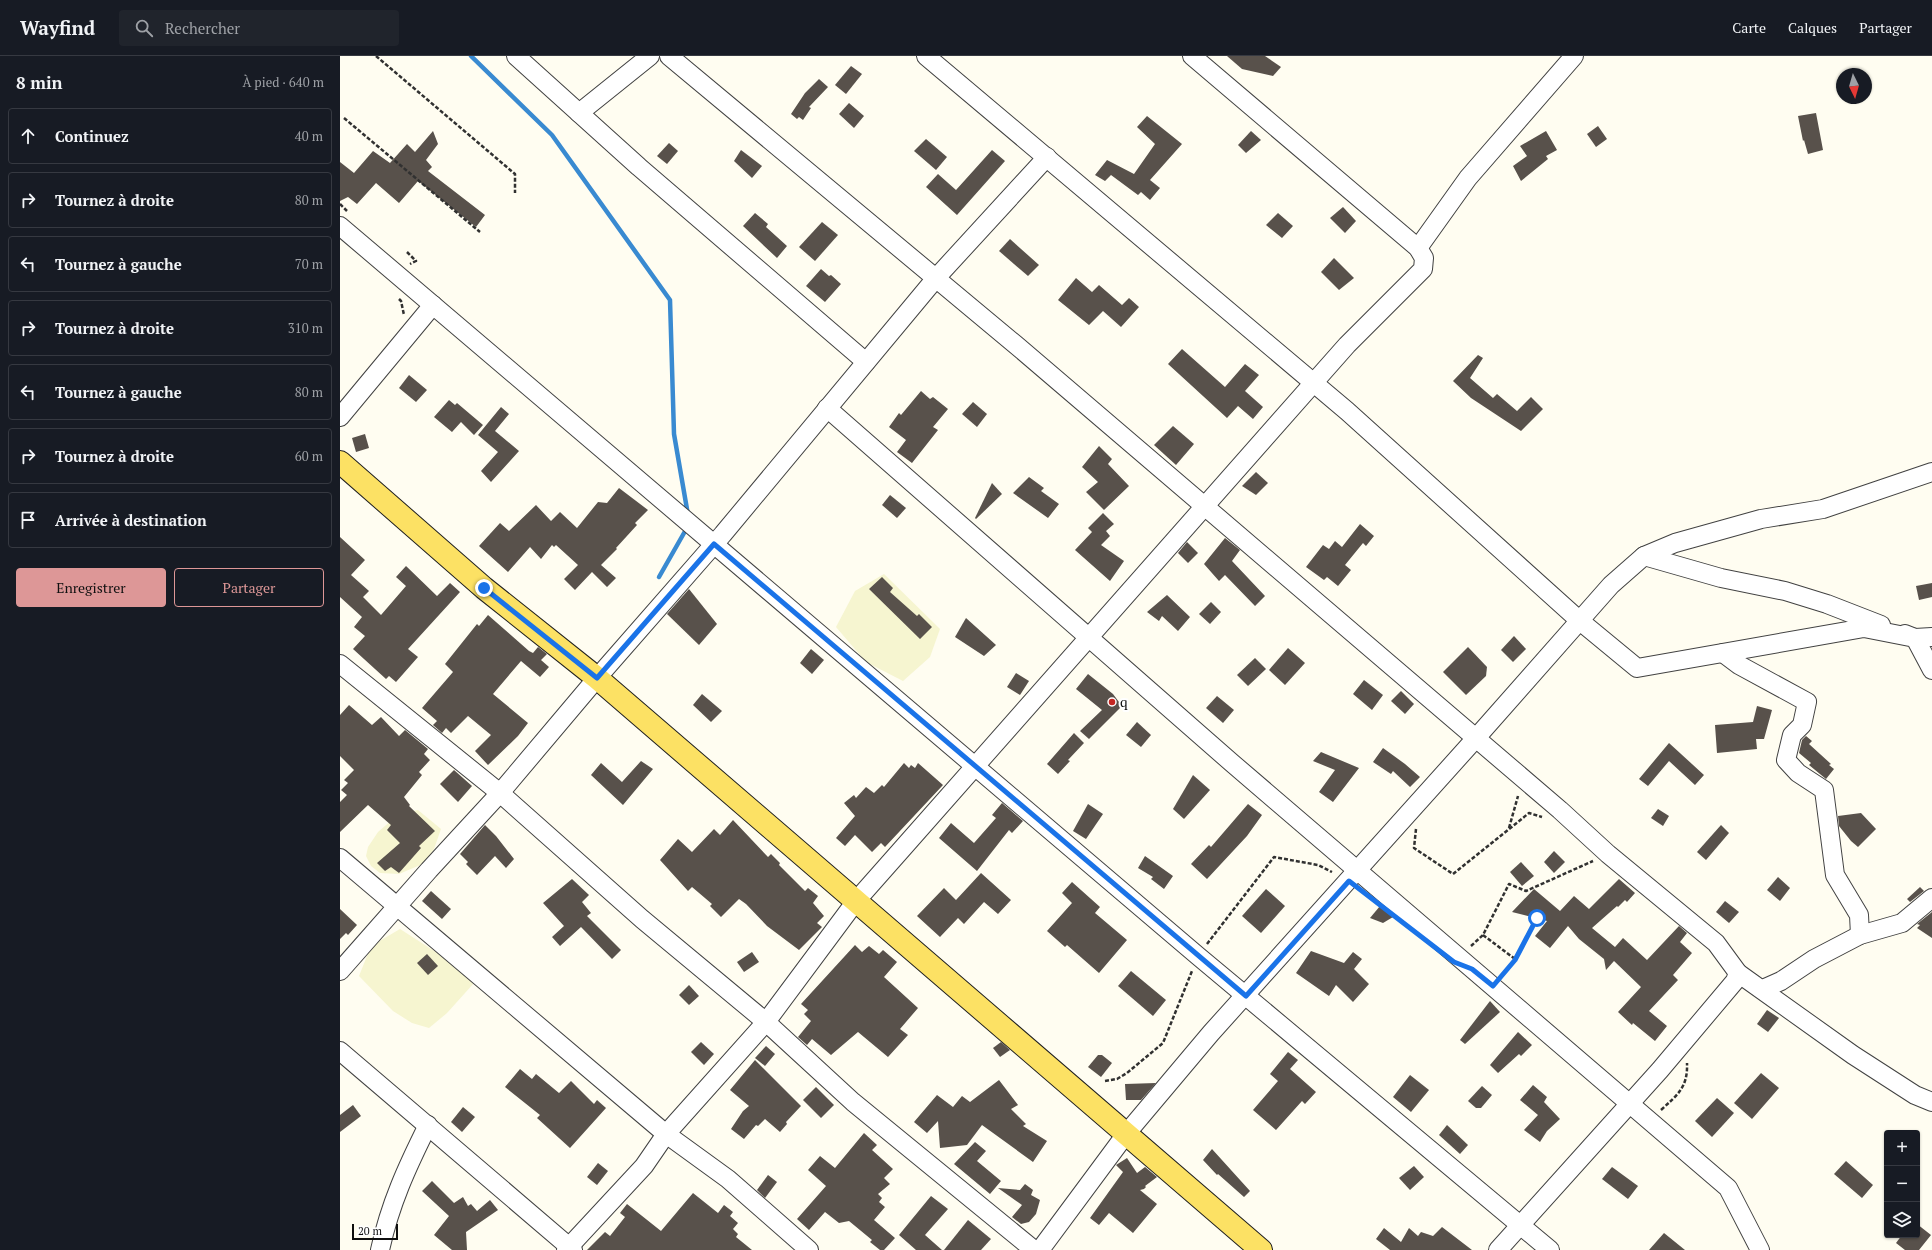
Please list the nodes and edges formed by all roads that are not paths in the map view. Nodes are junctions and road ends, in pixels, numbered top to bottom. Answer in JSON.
{"nodes":[{"id":1,"x":516,"y":56,"type":"edge"},
{"id":2,"x":650,"y":56,"type":"edge"},
{"id":3,"x":669,"y":56,"type":"edge"},
{"id":4,"x":926,"y":56,"type":"edge"},
{"id":5,"x":1192,"y":56,"type":"edge"},
{"id":6,"x":1574,"y":56,"type":"edge"},
{"id":7,"x":579,"y":113,"type":"junction"},
{"id":8,"x":1047,"y":157,"type":"junction"},
{"id":9,"x":340,"y":226,"type":"edge"},
{"id":10,"x":1418,"y":248,"type":"junction"},
{"id":11,"x":936,"y":278,"type":"junction"},
{"id":12,"x":433,"y":305,"type":"junction"},
{"id":13,"x":866,"y":362,"type":"junction"},
{"id":14,"x":1314,"y":383,"type":"junction"},
{"id":15,"x":827,"y":408,"type":"junction"},
{"id":16,"x":340,"y":417,"type":"edge"},
{"id":17,"x":340,"y":462,"type":"edge"},
{"id":18,"x":1932,"y":472,"type":"edge"},
{"id":19,"x":1205,"y":506,"type":"junction"},
{"id":20,"x":714,"y":544,"type":"junction"},
{"id":21,"x":1644,"y":556,"type":"junction"},
{"id":22,"x":1580,"y":621,"type":"junction"},
{"id":23,"x":1088,"y":637,"type":"junction"},
{"id":24,"x":1923,"y":638,"type":"edge"},
{"id":25,"x":1723,"y":653,"type":"junction"},
{"id":26,"x":340,"y":664,"type":"edge"},
{"id":27,"x":1932,"y":670,"type":"edge"},
{"id":28,"x":597,"y":678,"type":"junction"},
{"id":29,"x":1476,"y":738,"type":"junction"},
{"id":30,"x":975,"y":766,"type":"junction"},
{"id":31,"x":500,"y":793,"type":"junction"},
{"id":32,"x":340,"y":858,"type":"edge"},
{"id":33,"x":1358,"y":870,"type":"junction"},
{"id":34,"x":1932,"y":898,"type":"edge"},
{"id":35,"x":856,"y":901,"type":"junction"},
{"id":36,"x":398,"y":905,"type":"junction"},
{"id":37,"x":1860,"y":935,"type":"junction"},
{"id":38,"x":340,"y":971,"type":"edge"},
{"id":39,"x":1738,"y":973,"type":"junction"},
{"id":40,"x":1763,"y":989,"type":"junction"},
{"id":41,"x":1246,"y":996,"type":"junction"},
{"id":42,"x":766,"y":1022,"type":"junction"},
{"id":43,"x":340,"y":1051,"type":"edge"},
{"id":44,"x":1932,"y":1102,"type":"edge"},
{"id":45,"x":1629,"y":1103,"type":"junction"},
{"id":46,"x":428,"y":1125,"type":"junction"},
{"id":47,"x":666,"y":1134,"type":"junction"},
{"id":48,"x":1126,"y":1134,"type":"junction"},
{"id":49,"x":1521,"y":1225,"type":"junction"},
{"id":50,"x":569,"y":1249,"type":"edge"},
{"id":51,"x":380,"y":1250,"type":"edge"},
{"id":52,"x":809,"y":1250,"type":"edge"},
{"id":53,"x":1034,"y":1250,"type":"edge"},
{"id":54,"x":1040,"y":1250,"type":"edge"},
{"id":55,"x":1261,"y":1250,"type":"edge"},
{"id":56,"x":1498,"y":1250,"type":"edge"},
{"id":57,"x":1550,"y":1250,"type":"edge"},
{"id":58,"x":1760,"y":1250,"type":"edge"}],
"edges":[{"from":1,"to":7,"type":"street"},
{"from":2,"to":7,"type":"street"},
{"from":3,"to":11,"type":"street"},
{"from":4,"to":8,"type":"street"},
{"from":5,"to":10,"type":"street"},
{"from":6,"to":10,"type":"street"},
{"from":7,"to":13,"type":"street"},
{"from":8,"to":11,"type":"street"},
{"from":8,"to":14,"type":"street"},
{"from":9,"to":12,"type":"street"},
{"from":10,"to":14,"type":"street"},
{"from":11,"to":13,"type":"street"},
{"from":11,"to":19,"type":"street"},
{"from":12,"to":16,"type":"street"},
{"from":12,"to":20,"type":"street"},
{"from":13,"to":15,"type":"street"},
{"from":14,"to":19,"type":"street"},
{"from":14,"to":22,"type":"street"},
{"from":15,"to":20,"type":"street"},
{"from":15,"to":23,"type":"street"},
{"from":17,"to":28,"type":"main road"},
{"from":18,"to":21,"type":"street"},
{"from":19,"to":23,"type":"street"},
{"from":19,"to":29,"type":"street"},
{"from":20,"to":28,"type":"street"},
{"from":20,"to":30,"type":"street"},
{"from":21,"to":22,"type":"street"},
{"from":21,"to":24,"type":"street"},
{"from":22,"to":25,"type":"street"},
{"from":22,"to":29,"type":"street"},
{"from":23,"to":30,"type":"street"},
{"from":23,"to":33,"type":"street"},
{"from":24,"to":25,"type":"street"},
{"from":24,"to":27,"type":"street"},
{"from":25,"to":37,"type":"street"},
{"from":26,"to":31,"type":"street"},
{"from":28,"to":31,"type":"street"},
{"from":28,"to":35,"type":"main road"},
{"from":29,"to":33,"type":"street"},
{"from":29,"to":39,"type":"street"},
{"from":30,"to":35,"type":"street"},
{"from":30,"to":41,"type":"street"},
{"from":31,"to":36,"type":"street"},
{"from":31,"to":42,"type":"street"},
{"from":32,"to":36,"type":"street"},
{"from":33,"to":41,"type":"street"},
{"from":33,"to":45,"type":"street"},
{"from":34,"to":37,"type":"street"},
{"from":35,"to":42,"type":"street"},
{"from":35,"to":48,"type":"main road"},
{"from":36,"to":38,"type":"street"},
{"from":36,"to":47,"type":"street"},
{"from":37,"to":40,"type":"street"},
{"from":39,"to":40,"type":"street"},
{"from":39,"to":45,"type":"street"},
{"from":40,"to":44,"type":"street"},
{"from":41,"to":48,"type":"street"},
{"from":41,"to":49,"type":"street"},
{"from":42,"to":47,"type":"street"},
{"from":42,"to":53,"type":"street"},
{"from":43,"to":46,"type":"street"},
{"from":45,"to":49,"type":"street"},
{"from":45,"to":58,"type":"street"},
{"from":46,"to":50,"type":"street"},
{"from":46,"to":51,"type":"street"},
{"from":47,"to":50,"type":"street"},
{"from":47,"to":52,"type":"street"},
{"from":48,"to":54,"type":"street"},
{"from":48,"to":55,"type":"main road"},
{"from":49,"to":56,"type":"street"},
{"from":49,"to":57,"type":"street"}]}
